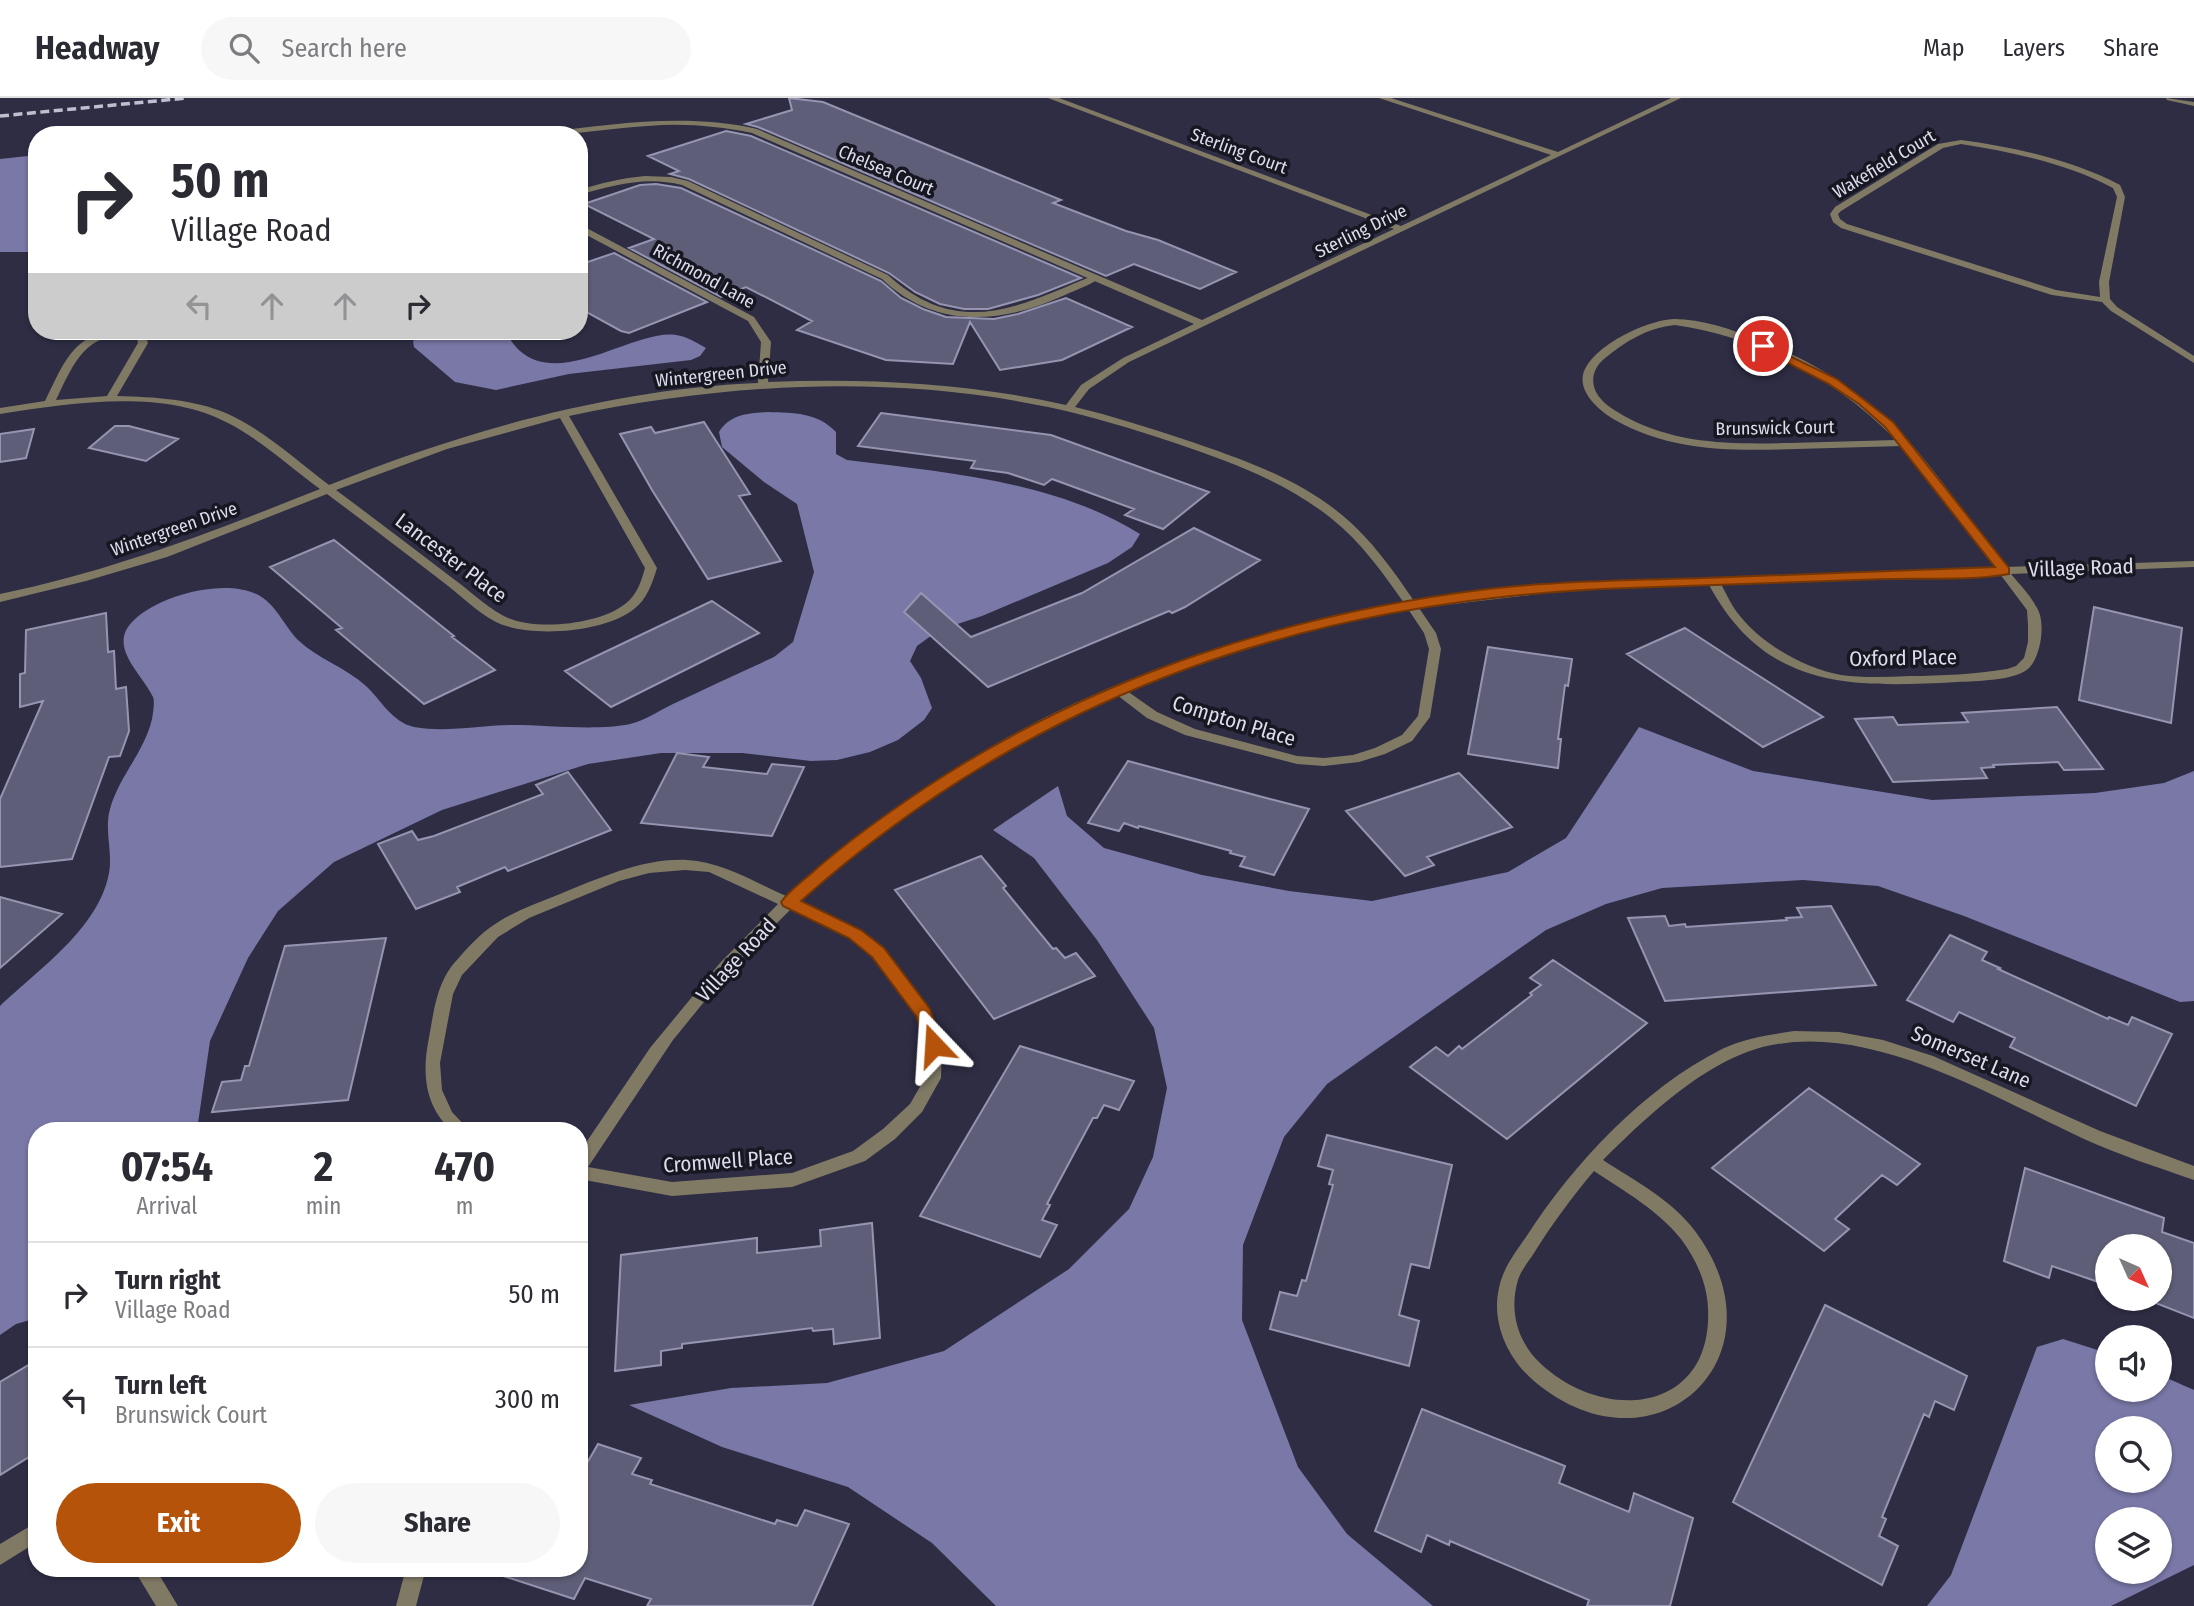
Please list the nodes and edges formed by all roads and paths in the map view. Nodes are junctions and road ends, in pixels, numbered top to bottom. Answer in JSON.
{"nodes":[{"id":1,"x":1052,"y":98,"type":"edge"},
{"id":2,"x":1383,"y":98,"type":"edge"},
{"id":3,"x":1677,"y":98,"type":"edge"},
{"id":4,"x":2170,"y":98,"type":"edge"},
{"id":5,"x":1067,"y":101,"type":"edge"},
{"id":6,"x":2194,"y":104,"type":"edge"},
{"id":7,"x":588,"y":131,"type":"edge"},
{"id":8,"x":1558,"y":154,"type":"junction"},
{"id":9,"x":588,"y":189,"type":"edge"},
{"id":10,"x":1402,"y":229,"type":"junction"},
{"id":11,"x":588,"y":231,"type":"edge"},
{"id":12,"x":1095,"y":278,"type":"junction"},
{"id":13,"x":2105,"y":300,"type":"junction"},
{"id":14,"x":1202,"y":324,"type":"junction"},
{"id":15,"x":90,"y":340,"type":"edge"},
{"id":16,"x":142,"y":340,"type":"edge"},
{"id":17,"x":2194,"y":360,"type":"edge"},
{"id":18,"x":763,"y":386,"type":"junction"},
{"id":19,"x":110,"y":400,"type":"junction"},
{"id":20,"x":49,"y":403,"type":"junction"},
{"id":21,"x":1069,"y":408,"type":"junction"},
{"id":22,"x":0,"y":411,"type":"edge"},
{"id":23,"x":563,"y":415,"type":"junction"},
{"id":24,"x":1905,"y":443,"type":"junction"},
{"id":25,"x":328,"y":489,"type":"junction"},
{"id":26,"x":2194,"y":564,"type":"edge"},
{"id":27,"x":2004,"y":571,"type":"junction"},
{"id":28,"x":1713,"y":581,"type":"junction"},
{"id":29,"x":0,"y":598,"type":"edge"},
{"id":30,"x":1410,"y":605,"type":"junction"},
{"id":31,"x":1118,"y":690,"type":"junction"},
{"id":32,"x":789,"y":902,"type":"junction"},
{"id":33,"x":452,"y":1122,"type":"edge"},
{"id":34,"x":588,"y":1155,"type":"edge"},
{"id":35,"x":1592,"y":1161,"type":"junction"},
{"id":36,"x":588,"y":1171,"type":"edge"},
{"id":37,"x":2194,"y":1173,"type":"edge"},
{"id":38,"x":28,"y":1537,"type":"edge"},
{"id":39,"x":0,"y":1555,"type":"edge"},
{"id":40,"x":149,"y":1577,"type":"edge"},
{"id":41,"x":414,"y":1577,"type":"edge"},
{"id":42,"x":169,"y":1606,"type":"edge"},
{"id":43,"x":406,"y":1606,"type":"edge"}],
"edges":[{"from":1,"to":5,"type":"street","name":"Sterling Court"},
{"from":2,"to":8,"type":"street"},
{"from":3,"to":8,"type":"street","name":"Sterling Drive"},
{"from":4,"to":6,"type":"street"},
{"from":5,"to":10,"type":"street","name":"Sterling Court"},
{"from":7,"to":12,"type":"street","name":"Chelsea Court"},
{"from":8,"to":10,"type":"street","name":"Sterling Drive"},
{"from":9,"to":12,"type":"street"},
{"from":10,"to":14,"type":"street","name":"Sterling Drive"},
{"from":11,"to":18,"type":"street","name":"Richmond Lane"},
{"from":12,"to":14,"type":"street","name":"Chelsea Court"},
{"from":13,"to":13,"type":"street","name":"Wakefield Court"},
{"from":13,"to":17,"type":"street","name":"Wakefield Court"},
{"from":14,"to":21,"type":"street","name":"Sterling Drive"},
{"from":15,"to":20,"type":"street"},
{"from":16,"to":19,"type":"street"},
{"from":18,"to":21,"type":"street","name":"Wintergreen Drive"},
{"from":18,"to":23,"type":"street","name":"Wintergreen Drive"},
{"from":19,"to":20,"type":"street"},
{"from":19,"to":25,"type":"street"},
{"from":20,"to":22,"type":"street"},
{"from":21,"to":30,"type":"street","name":"Wintergreen Drive"},
{"from":23,"to":25,"type":"street","name":"Wintergreen Drive"},
{"from":23,"to":25,"type":"street","name":"Lancester Place"},
{"from":24,"to":24,"type":"street","name":"Brunswick Court"},
{"from":24,"to":27,"type":"street","name":"Brunswick Court"},
{"from":25,"to":29,"type":"street","name":"Wintergreen Drive"},
{"from":26,"to":27,"type":"street","name":"Village Road"},
{"from":27,"to":28,"type":"street","name":"Village Road"},
{"from":27,"to":28,"type":"street","name":"Oxford Place"},
{"from":28,"to":30,"type":"street","name":"Village Road"},
{"from":30,"to":31,"type":"street","name":"Village Road"},
{"from":30,"to":31,"type":"street","name":"Compton Place"},
{"from":31,"to":32,"type":"street","name":"Village Road"},
{"from":32,"to":33,"type":"street","name":"Cromwell Place"},
{"from":32,"to":34,"type":"street","name":"Village Road"},
{"from":32,"to":36,"type":"street","name":"Cromwell Place"},
{"from":35,"to":35,"type":"street","name":"Somerset Lane"},
{"from":35,"to":37,"type":"street","name":"Somerset Lane"},
{"from":38,"to":39,"type":"street"},
{"from":40,"to":42,"type":"street"},
{"from":41,"to":43,"type":"street"}]}
